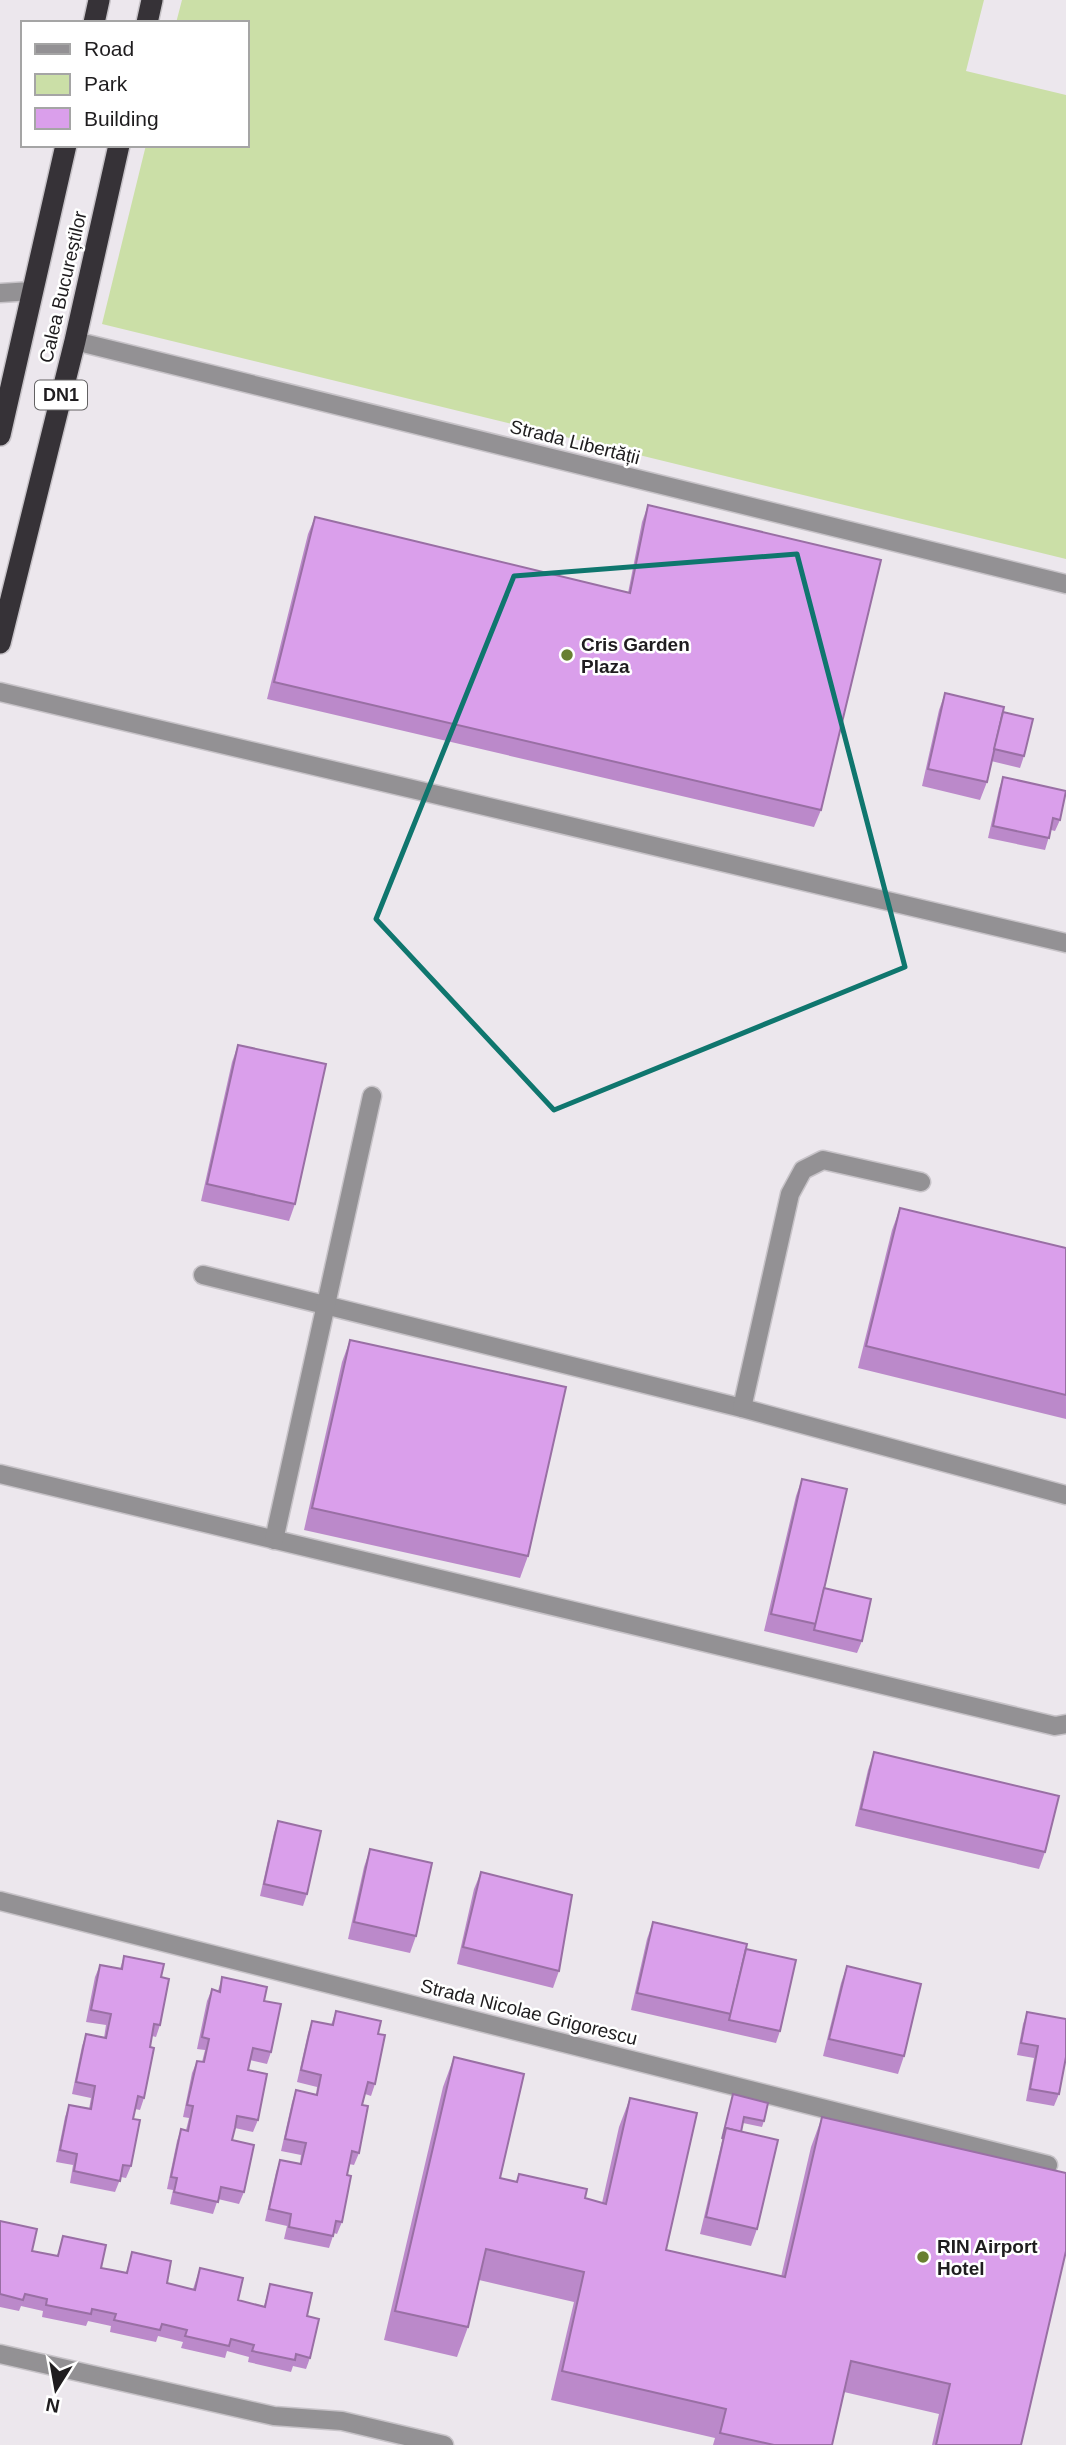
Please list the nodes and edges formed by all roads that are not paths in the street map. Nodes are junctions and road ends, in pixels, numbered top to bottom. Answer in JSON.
{"nodes":[{"id":1,"x":99,"y":0,"type":"edge"},
{"id":2,"x":152,"y":0,"type":"edge"},
{"id":3,"x":94,"y":21,"type":"edge"},
{"id":4,"x":147,"y":21,"type":"edge"},
{"id":5,"x":66,"y":147,"type":"edge"},
{"id":6,"x":119,"y":147,"type":"edge"},
{"id":7,"x":32,"y":291,"type":"junction"},
{"id":8,"x":0,"y":293,"type":"edge"},
{"id":9,"x":75,"y":341,"type":"junction"},
{"id":10,"x":0,"y":432,"type":"edge"},
{"id":11,"x":1066,"y":584,"type":"edge"},
{"id":12,"x":0,"y":643,"type":"edge"},
{"id":13,"x":0,"y":692,"type":"edge"},
{"id":14,"x":1066,"y":943,"type":"edge"},
{"id":15,"x":372,"y":1096,"type":"dead end"},
{"id":16,"x":921,"y":1182,"type":"dead end"},
{"id":17,"x":203,"y":1275,"type":"dead end"},
{"id":18,"x":326,"y":1306,"type":"junction"},
{"id":19,"x":742,"y":1408,"type":"junction"},
{"id":20,"x":0,"y":1474,"type":"edge"},
{"id":21,"x":1066,"y":1495,"type":"edge"},
{"id":22,"x":274,"y":1540,"type":"junction"},
{"id":23,"x":1066,"y":1724,"type":"edge"},
{"id":24,"x":0,"y":1901,"type":"edge"},
{"id":25,"x":1048,"y":2165,"type":"dead end"},
{"id":26,"x":0,"y":2354,"type":"edge"},
{"id":27,"x":444,"y":2445,"type":"edge"}],
"edges":[{"from":1,"to":3,"type":"highway"},
{"from":2,"to":4,"type":"highway"},
{"from":5,"to":7,"type":"highway","name":"Calea Bucureștilor","number":"DN1"},
{"from":6,"to":9,"type":"highway","name":"Calea Bucureștilor","number":"DN1"},
{"from":7,"to":8,"type":"street"},
{"from":7,"to":10,"type":"highway","name":"Calea Bucureștilor","number":"DN1"},
{"from":9,"to":11,"type":"street","name":"Strada Libertății"},
{"from":9,"to":12,"type":"highway","name":"Calea Bucureștilor","number":"DN1"},
{"from":13,"to":14,"type":"street"},
{"from":15,"to":18,"type":"street"},
{"from":16,"to":19,"type":"street"},
{"from":17,"to":18,"type":"street"},
{"from":18,"to":19,"type":"street"},
{"from":18,"to":22,"type":"street"},
{"from":19,"to":21,"type":"street"},
{"from":20,"to":22,"type":"street"},
{"from":22,"to":23,"type":"street"},
{"from":24,"to":25,"type":"street","name":"Strada Nicolae Grigorescu"},
{"from":26,"to":27,"type":"street"}]}
